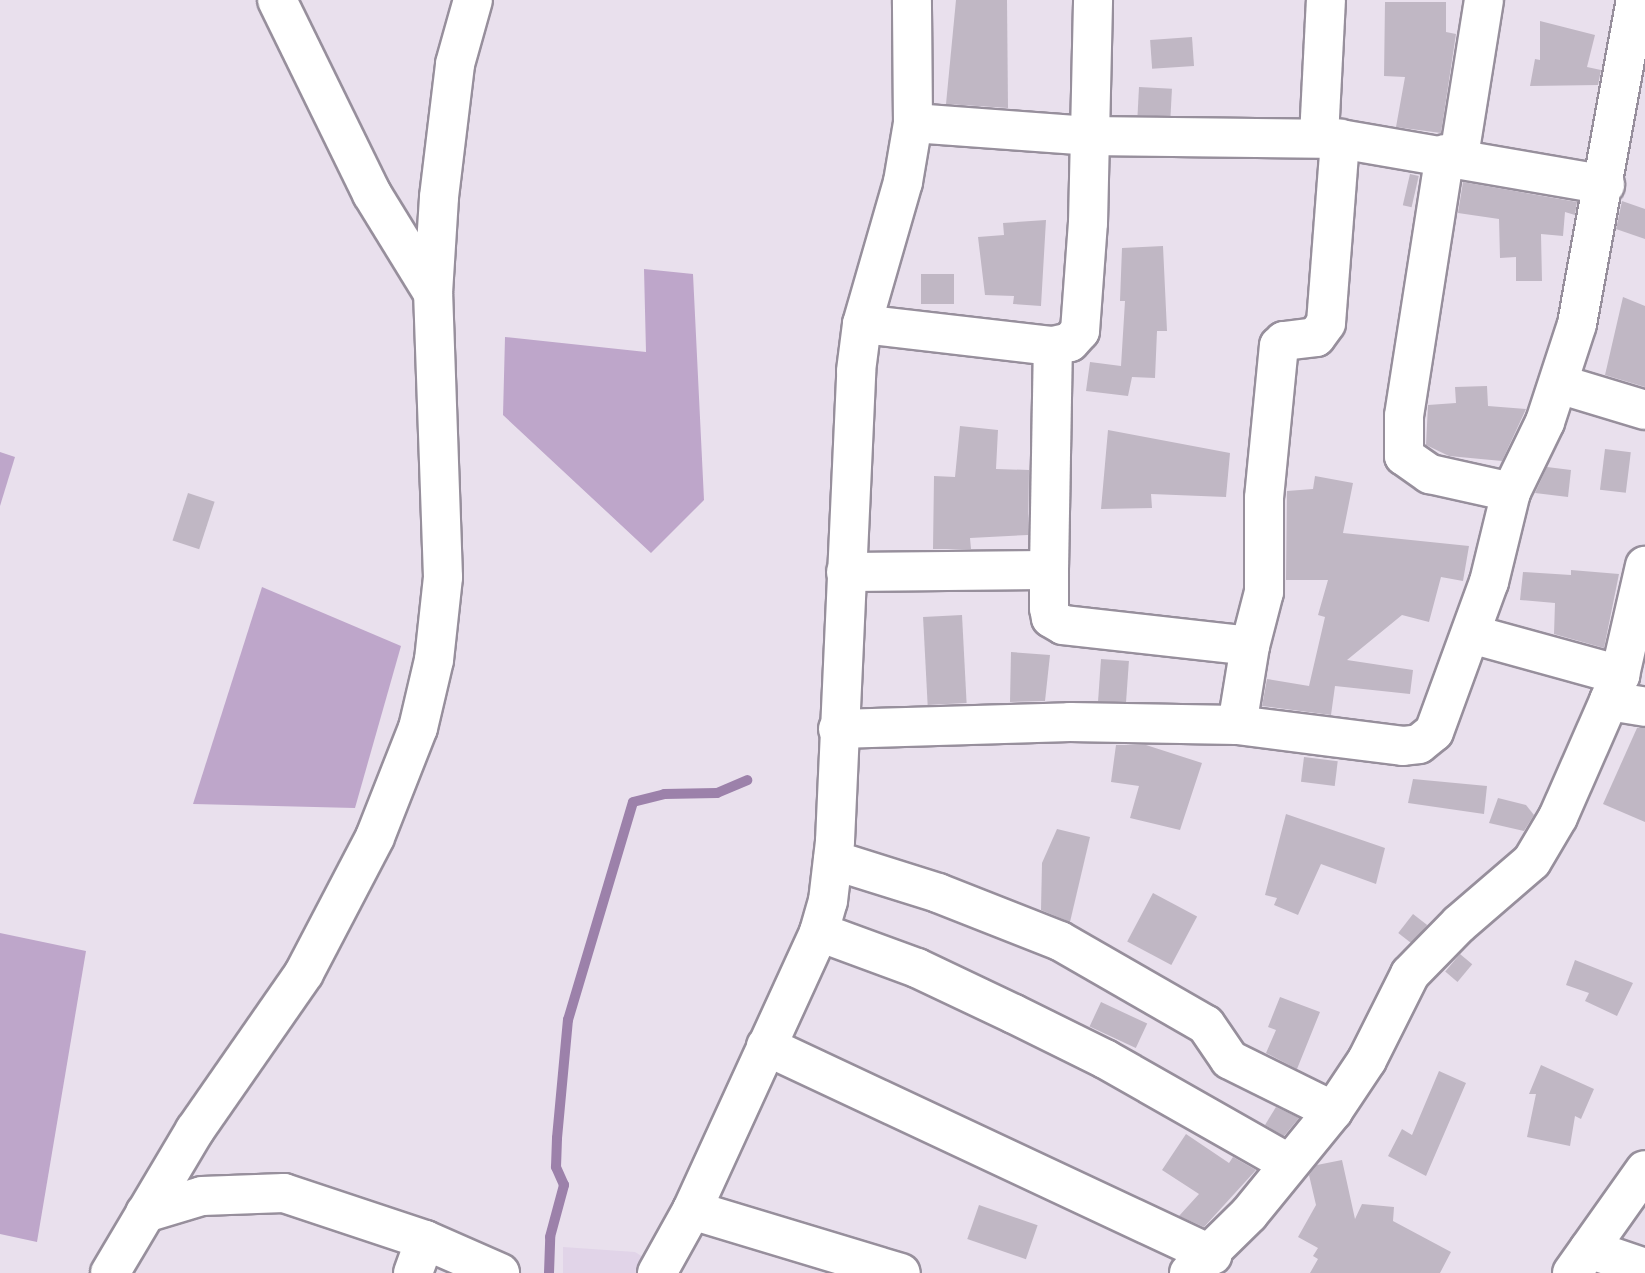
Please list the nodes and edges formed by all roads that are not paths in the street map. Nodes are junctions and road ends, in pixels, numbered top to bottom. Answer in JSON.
{"nodes":[{"id":1,"x":277,"y":0,"type":"edge"},
{"id":2,"x":473,"y":0,"type":"edge"},
{"id":3,"x":912,"y":0,"type":"edge"},
{"id":4,"x":1093,"y":0,"type":"edge"},
{"id":5,"x":1326,"y":0,"type":"edge"},
{"id":6,"x":1484,"y":0,"type":"edge"},
{"id":7,"x":1636,"y":0,"type":"edge"},
{"id":8,"x":1632,"y":94,"type":"edge"},
{"id":9,"x":913,"y":123,"type":"junction"},
{"id":10,"x":1090,"y":136,"type":"junction"},
{"id":11,"x":1329,"y":138,"type":"junction"},
{"id":12,"x":1452,"y":155,"type":"junction"},
{"id":13,"x":1605,"y":185,"type":"junction"},
{"id":14,"x":433,"y":293,"type":"junction"},
{"id":15,"x":862,"y":324,"type":"junction"},
{"id":16,"x":1053,"y":346,"type":"junction"},
{"id":17,"x":1559,"y":384,"type":"junction"},
{"id":18,"x":1645,"y":410,"type":"edge"},
{"id":19,"x":1511,"y":492,"type":"junction"},
{"id":20,"x":1645,"y":566,"type":"edge"},
{"id":21,"x":1049,"y":570,"type":"junction"},
{"id":22,"x":846,"y":572,"type":"junction"},
{"id":23,"x":1471,"y":634,"type":"junction"},
{"id":24,"x":1250,"y":646,"type":"junction"},
{"id":25,"x":1625,"y":694,"type":"edge"},
{"id":26,"x":1237,"y":725,"type":"junction"},
{"id":27,"x":838,"y":729,"type":"junction"},
{"id":28,"x":833,"y":860,"type":"junction"},
{"id":29,"x":820,"y":932,"type":"junction"},
{"id":30,"x":766,"y":1046,"type":"junction"},
{"id":31,"x":1333,"y":1111,"type":"junction"},
{"id":32,"x":1288,"y":1163,"type":"junction"},
{"id":33,"x":1645,"y":1170,"type":"edge"},
{"id":34,"x":692,"y":1210,"type":"junction"},
{"id":35,"x":145,"y":1213,"type":"junction"},
{"id":36,"x":419,"y":1256,"type":"edge"},
{"id":37,"x":1580,"y":1261,"type":"edge"},
{"id":38,"x":1201,"y":1264,"type":"edge"},
{"id":39,"x":1645,"y":1268,"type":"edge"},
{"id":40,"x":110,"y":1273,"type":"edge"},
{"id":41,"x":500,"y":1273,"type":"edge"},
{"id":42,"x":657,"y":1273,"type":"edge"},
{"id":43,"x":901,"y":1273,"type":"edge"}],
"edges":[{"from":1,"to":14,"type":"street"},
{"from":2,"to":14,"type":"street"},
{"from":3,"to":9,"type":"street"},
{"from":4,"to":10,"type":"street"},
{"from":5,"to":11,"type":"street"},
{"from":6,"to":12,"type":"street"},
{"from":7,"to":8,"type":"street"},
{"from":8,"to":13,"type":"street"},
{"from":9,"to":10,"type":"street"},
{"from":9,"to":15,"type":"street"},
{"from":10,"to":11,"type":"street"},
{"from":10,"to":16,"type":"street"},
{"from":11,"to":12,"type":"street"},
{"from":11,"to":24,"type":"street"},
{"from":12,"to":13,"type":"street"},
{"from":12,"to":19,"type":"street"},
{"from":13,"to":17,"type":"street"},
{"from":14,"to":35,"type":"street"},
{"from":15,"to":16,"type":"street"},
{"from":15,"to":22,"type":"street"},
{"from":16,"to":21,"type":"street"},
{"from":17,"to":18,"type":"street"},
{"from":17,"to":19,"type":"street"},
{"from":19,"to":23,"type":"street"},
{"from":20,"to":25,"type":"street"},
{"from":21,"to":22,"type":"street"},
{"from":21,"to":24,"type":"street"},
{"from":22,"to":27,"type":"street"},
{"from":23,"to":25,"type":"street"},
{"from":23,"to":26,"type":"street"},
{"from":24,"to":26,"type":"street"},
{"from":25,"to":31,"type":"street"},
{"from":26,"to":27,"type":"street"},
{"from":27,"to":28,"type":"street"},
{"from":28,"to":29,"type":"street"},
{"from":28,"to":31,"type":"street"},
{"from":29,"to":30,"type":"street"},
{"from":29,"to":32,"type":"street"},
{"from":30,"to":34,"type":"street"},
{"from":30,"to":38,"type":"street"},
{"from":31,"to":32,"type":"street"},
{"from":32,"to":38,"type":"street"},
{"from":33,"to":37,"type":"street"},
{"from":34,"to":42,"type":"street"},
{"from":34,"to":43,"type":"street"},
{"from":35,"to":36,"type":"street"},
{"from":35,"to":40,"type":"street"},
{"from":36,"to":41,"type":"street"},
{"from":37,"to":39,"type":"street"}]}
